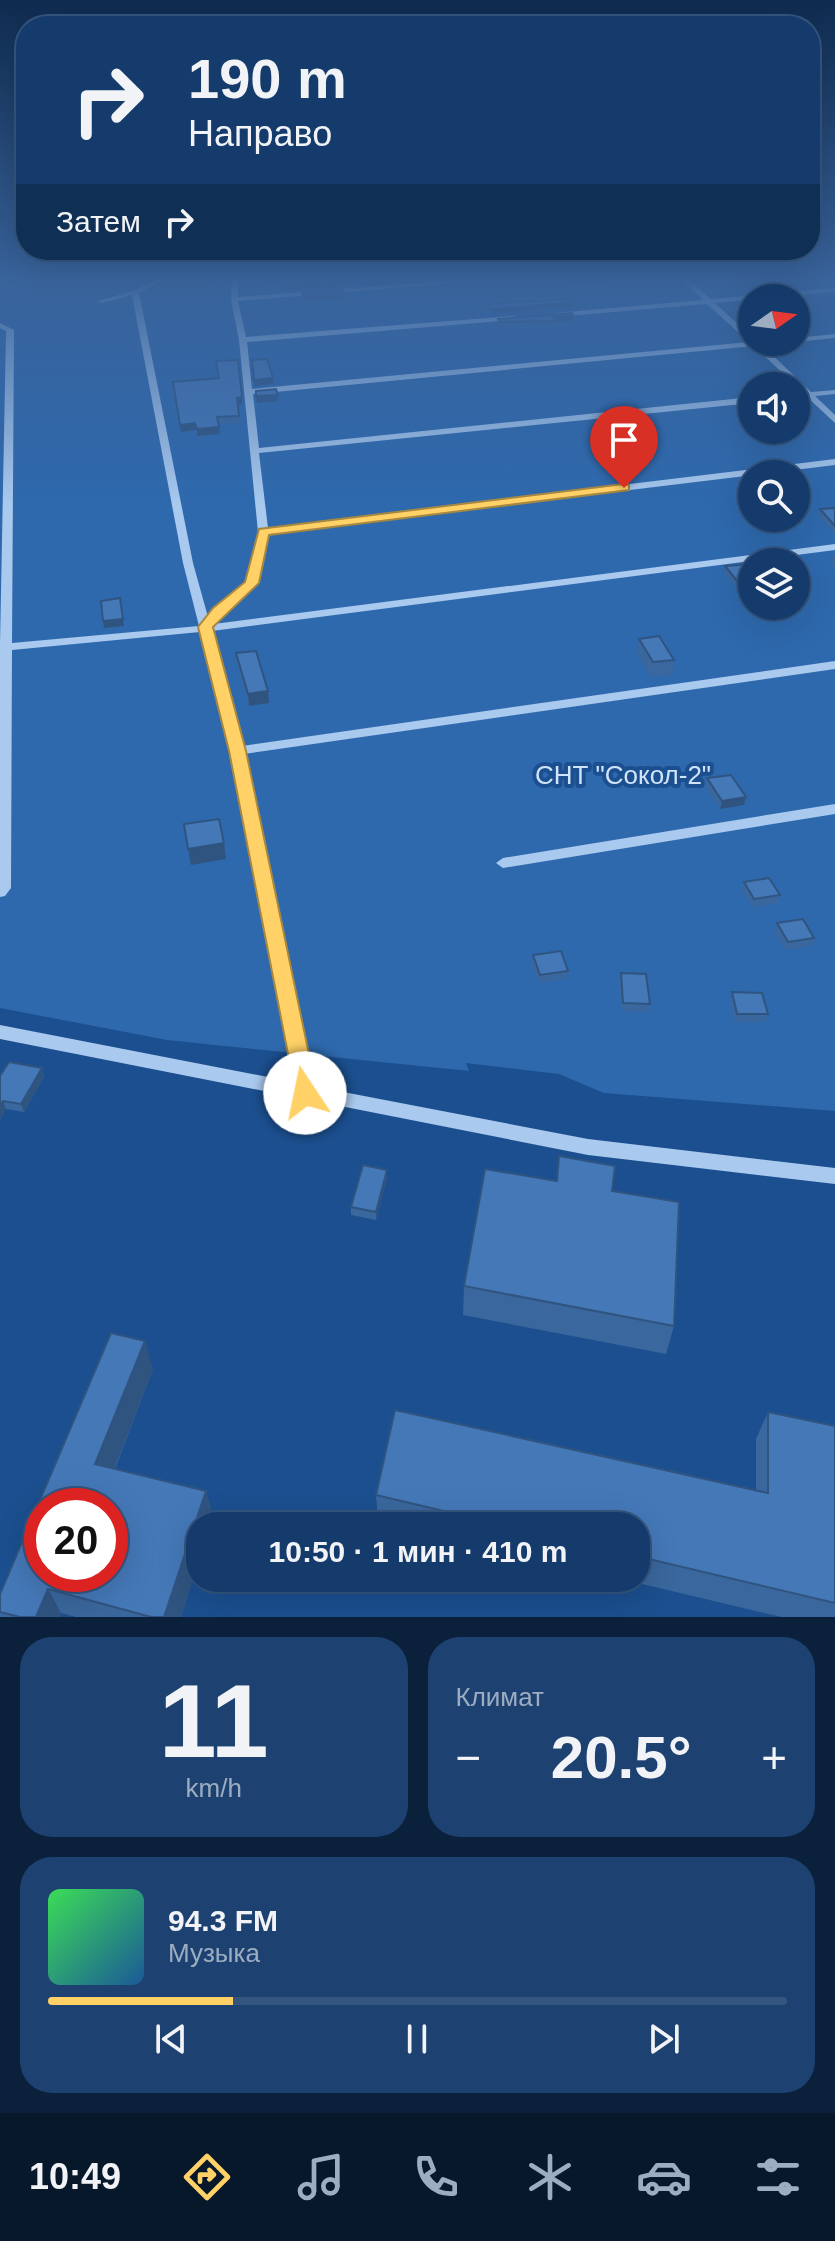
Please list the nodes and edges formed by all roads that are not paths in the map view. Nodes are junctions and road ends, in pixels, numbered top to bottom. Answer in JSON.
{"nodes":[{"id":1,"x":4,"y":353,"type":"edge"},
{"id":2,"x":147,"y":353,"type":"edge"},
{"id":3,"x":244,"y":353,"type":"edge"},
{"id":4,"x":638,"y":353,"type":"edge"},
{"id":5,"x":769,"y":356,"type":"edge"},
{"id":6,"x":785,"y":372,"type":"edge"},
{"id":7,"x":248,"y":392,"type":"junction"},
{"id":8,"x":835,"y":392,"type":"edge"},
{"id":9,"x":810,"y":394,"type":"edge"},
{"id":10,"x":810,"y":396,"type":"edge"},
{"id":11,"x":738,"y":401,"type":"edge"},
{"id":12,"x":835,"y":420,"type":"edge"},
{"id":13,"x":254,"y":451,"type":"junction"},
{"id":14,"x":835,"y":462,"type":"edge"},
{"id":15,"x":263,"y":532,"type":"junction"},
{"id":16,"x":835,"y":547,"type":"edge"},
{"id":17,"x":205,"y":627,"type":"junction"},
{"id":18,"x":3,"y":648,"type":"edge"},
{"id":19,"x":835,"y":665,"type":"edge"},
{"id":20,"x":237,"y":751,"type":"junction"},
{"id":21,"x":835,"y":809,"type":"edge"},
{"id":22,"x":503,"y":863,"type":"dead end"},
{"id":23,"x":0,"y":892,"type":"edge"},
{"id":24,"x":2,"y":1035,"type":"edge"},
{"id":25,"x":305,"y":1093,"type":"junction"},
{"id":26,"x":835,"y":1176,"type":"edge"}],
"edges":[{"from":1,"to":18,"type":"street"},
{"from":2,"to":17,"type":"street"},
{"from":3,"to":7,"type":"street"},
{"from":4,"to":7,"type":"street"},
{"from":5,"to":6,"type":"street"},
{"from":7,"to":13,"type":"street"},
{"from":8,"to":9,"type":"street"},
{"from":10,"to":12,"type":"street"},
{"from":11,"to":13,"type":"street"},
{"from":13,"to":15,"type":"street"},
{"from":14,"to":15,"type":"street"},
{"from":15,"to":17,"type":"street"},
{"from":16,"to":17,"type":"street"},
{"from":17,"to":18,"type":"street"},
{"from":17,"to":20,"type":"street"},
{"from":18,"to":23,"type":"street"},
{"from":19,"to":20,"type":"street"},
{"from":20,"to":25,"type":"street"},
{"from":21,"to":22,"type":"street"},
{"from":24,"to":25,"type":"street"},
{"from":25,"to":26,"type":"street"}]}
